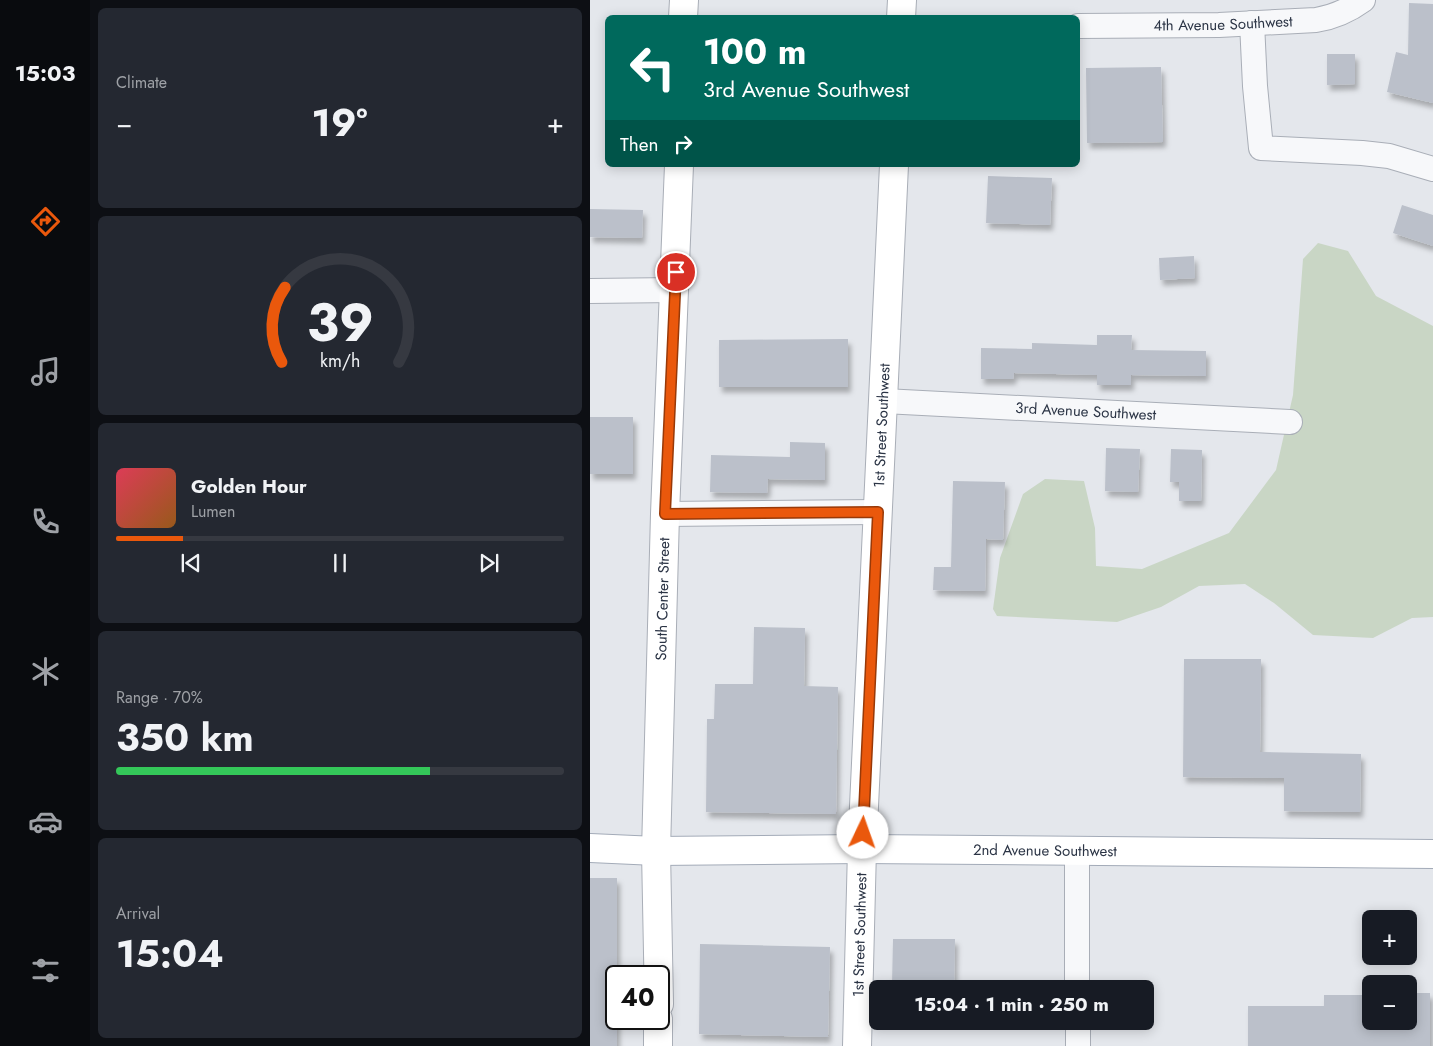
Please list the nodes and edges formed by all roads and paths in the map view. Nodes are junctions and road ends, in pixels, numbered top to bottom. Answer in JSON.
{"nodes":[{"id":1,"x":684,"y":0,"type":"edge"},
{"id":2,"x":902,"y":0,"type":"edge"},
{"id":3,"x":1363,"y":0,"type":"edge"},
{"id":4,"x":684,"y":15,"type":"edge"},
{"id":5,"x":901,"y":15,"type":"edge"},
{"id":6,"x":1252,"y":23,"type":"junction"},
{"id":7,"x":1080,"y":26,"type":"edge"},
{"id":8,"x":679,"y":167,"type":"edge"},
{"id":9,"x":894,"y":167,"type":"edge"},
{"id":10,"x":1433,"y":169,"type":"edge"},
{"id":11,"x":675,"y":290,"type":"junction"},
{"id":12,"x":590,"y":291,"type":"edge"},
{"id":13,"x":884,"y":401,"type":"junction"},
{"id":14,"x":1290,"y":422,"type":"dead end"},
{"id":15,"x":878,"y":512,"type":"junction"},
{"id":16,"x":665,"y":514,"type":"junction"},
{"id":17,"x":590,"y":848,"type":"edge"},
{"id":18,"x":862,"y":849,"type":"junction"},
{"id":19,"x":656,"y":851,"type":"junction"},
{"id":20,"x":1078,"y":851,"type":"junction"},
{"id":21,"x":1433,"y":854,"type":"edge"},
{"id":22,"x":658,"y":965,"type":"edge"},
{"id":23,"x":1077,"y":980,"type":"edge"},
{"id":24,"x":658,"y":1030,"type":"edge"},
{"id":25,"x":1078,"y":1030,"type":"edge"},
{"id":26,"x":658,"y":1046,"type":"edge"},
{"id":27,"x":857,"y":1046,"type":"edge"},
{"id":28,"x":1078,"y":1046,"type":"edge"}],
"edges":[{"from":1,"to":4,"type":"street"},
{"from":2,"to":5,"type":"street"},
{"from":3,"to":6,"type":"street","name":"4th Avenue Southwest"},
{"from":6,"to":7,"type":"street","name":"4th Avenue Southwest"},
{"from":6,"to":10,"type":"street"},
{"from":8,"to":11,"type":"street","name":"South Center Street"},
{"from":9,"to":13,"type":"street","name":"1st Street Southwest"},
{"from":11,"to":12,"type":"street"},
{"from":11,"to":16,"type":"street","name":"South Center Street"},
{"from":13,"to":14,"type":"street","name":"3rd Avenue Southwest"},
{"from":13,"to":15,"type":"street","name":"1st Street Southwest"},
{"from":15,"to":16,"type":"street"},
{"from":15,"to":18,"type":"street","name":"1st Street Southwest"},
{"from":16,"to":19,"type":"street","name":"South Center Street"},
{"from":17,"to":19,"type":"street","name":"2nd Avenue Southwest"},
{"from":18,"to":19,"type":"street","name":"2nd Avenue Southwest"},
{"from":18,"to":20,"type":"street","name":"2nd Avenue Southwest"},
{"from":18,"to":27,"type":"street","name":"1st Street Southwest"},
{"from":19,"to":22,"type":"street","name":"South Center Street"},
{"from":20,"to":21,"type":"street","name":"2nd Avenue Southwest"},
{"from":20,"to":23,"type":"street"},
{"from":24,"to":26,"type":"street"},
{"from":25,"to":28,"type":"street"}]}
